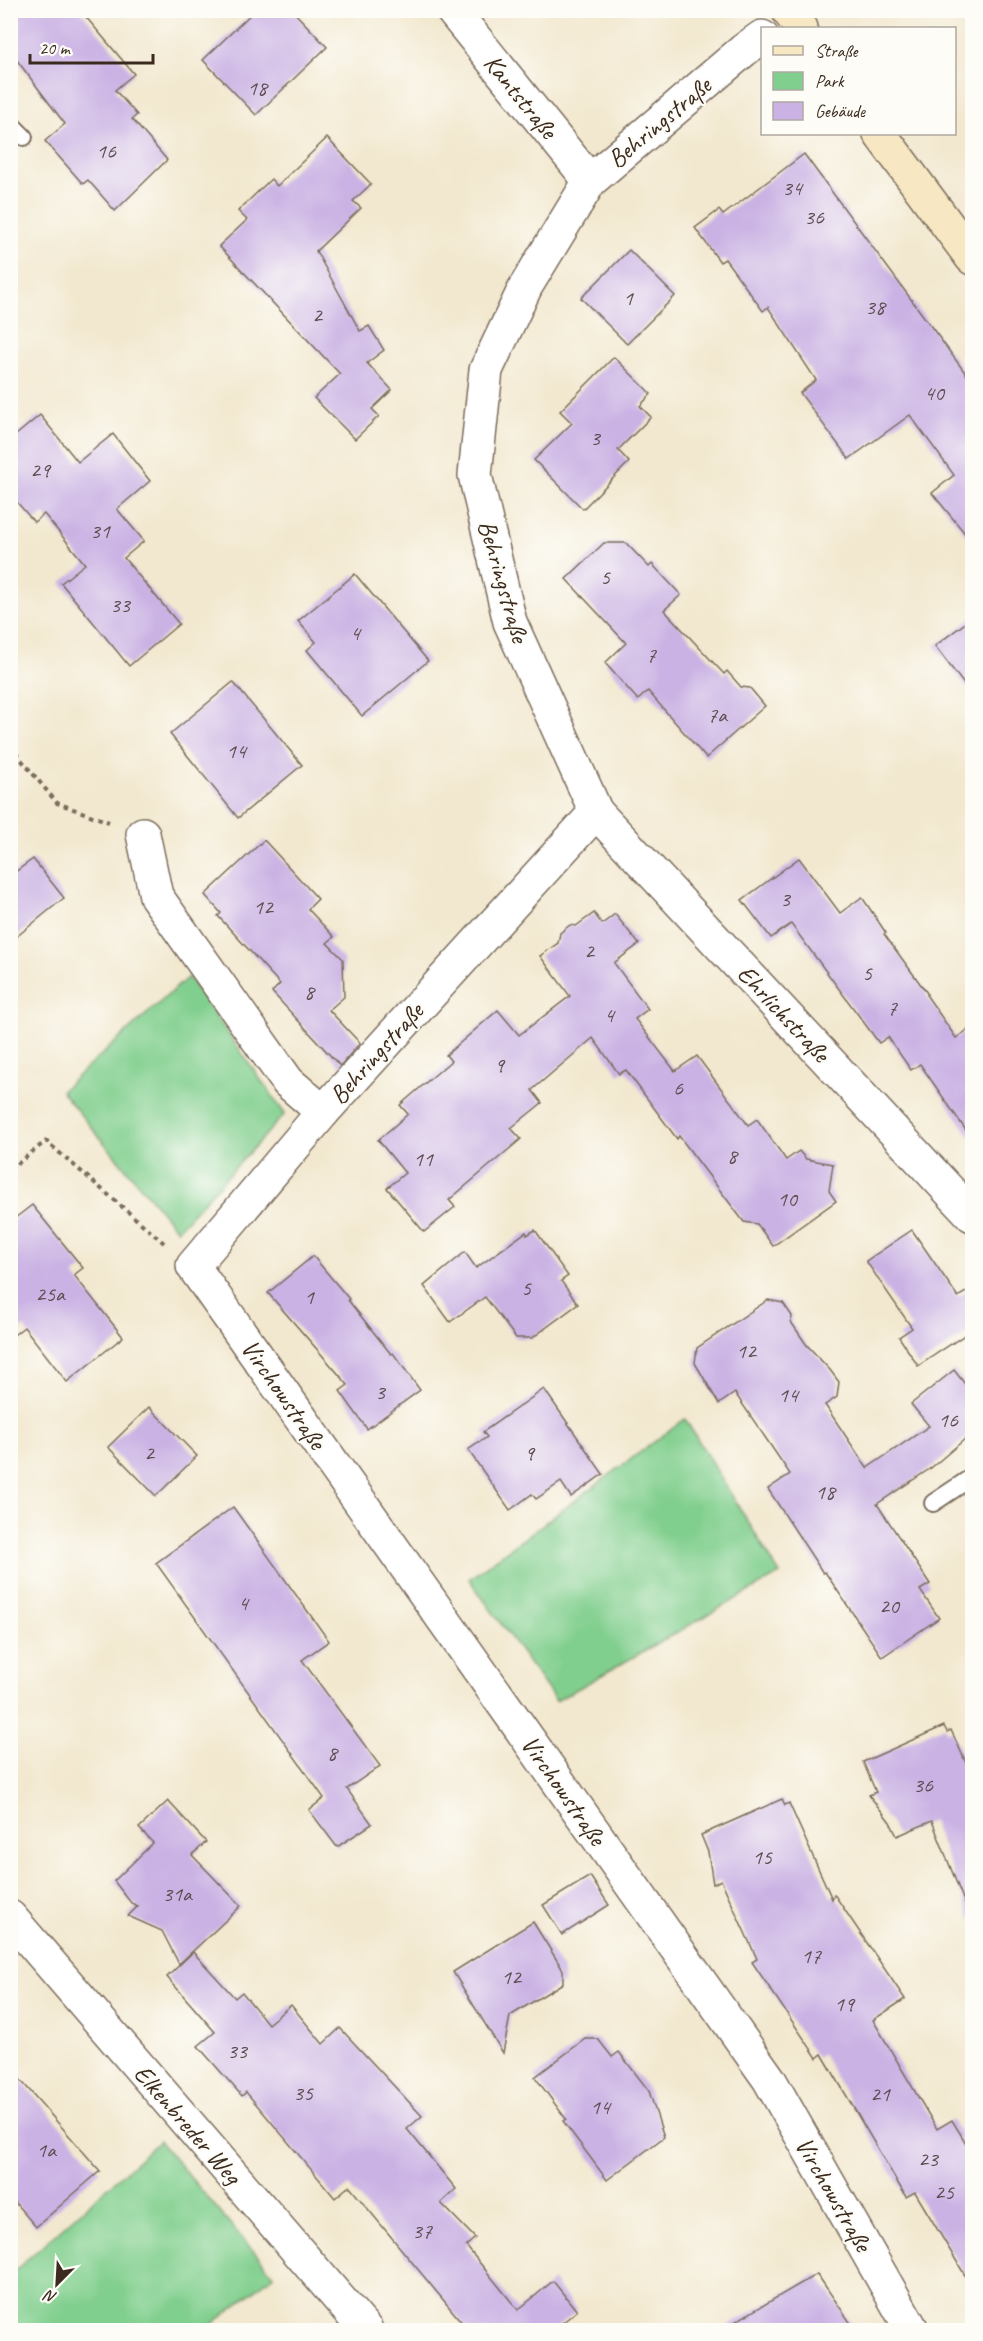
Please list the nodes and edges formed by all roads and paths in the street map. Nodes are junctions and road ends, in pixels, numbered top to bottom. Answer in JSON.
{"nodes":[{"id":1,"x":452,"y":10,"type":"edge"},
{"id":2,"x":761,"y":38,"type":"edge"},
{"id":3,"x":10,"y":123,"type":"edge"},
{"id":4,"x":881,"y":135,"type":"edge"},
{"id":5,"x":24,"y":137,"type":"dead end"},
{"id":6,"x":590,"y":181,"type":"junction"},
{"id":7,"x":972,"y":258,"type":"edge"},
{"id":8,"x":10,"y":746,"type":"edge"},
{"id":9,"x":596,"y":812,"type":"junction"},
{"id":10,"x":143,"y":834,"type":"joint"},
{"id":11,"x":322,"y":1112,"type":"junction"},
{"id":12,"x":10,"y":1170,"type":"edge"},
{"id":13,"x":972,"y":1215,"type":"edge"},
{"id":14,"x":193,"y":1266,"type":"junction"},
{"id":15,"x":972,"y":1477,"type":"edge"},
{"id":16,"x":933,"y":1503,"type":"dead end"},
{"id":17,"x":13,"y":1925,"type":"edge"},
{"id":18,"x":366,"y":2331,"type":"edge"},
{"id":19,"x":912,"y":2331,"type":"edge"}],
"edges":[{"from":1,"to":6,"type":"street","name":"Kantstraße"},
{"from":2,"to":6,"type":"street","name":"Behringstraße"},
{"from":3,"to":5,"type":"lane"},
{"from":4,"to":7,"type":"main road"},
{"from":6,"to":9,"type":"street","name":"Behringstraße"},
{"from":8,"to":10,"type":"path"},
{"from":9,"to":11,"type":"street","name":"Behringstraße"},
{"from":9,"to":13,"type":"street","name":"Ehrlichstraße"},
{"from":10,"to":11,"type":"street","name":"Behringstraße"},
{"from":11,"to":14,"type":"street","name":"Behringstraße"},
{"from":12,"to":14,"type":"path"},
{"from":14,"to":19,"type":"street","name":"Virchowstraße"},
{"from":15,"to":16,"type":"lane"},
{"from":17,"to":18,"type":"street","name":"Elkenbreder Weg"}]}
